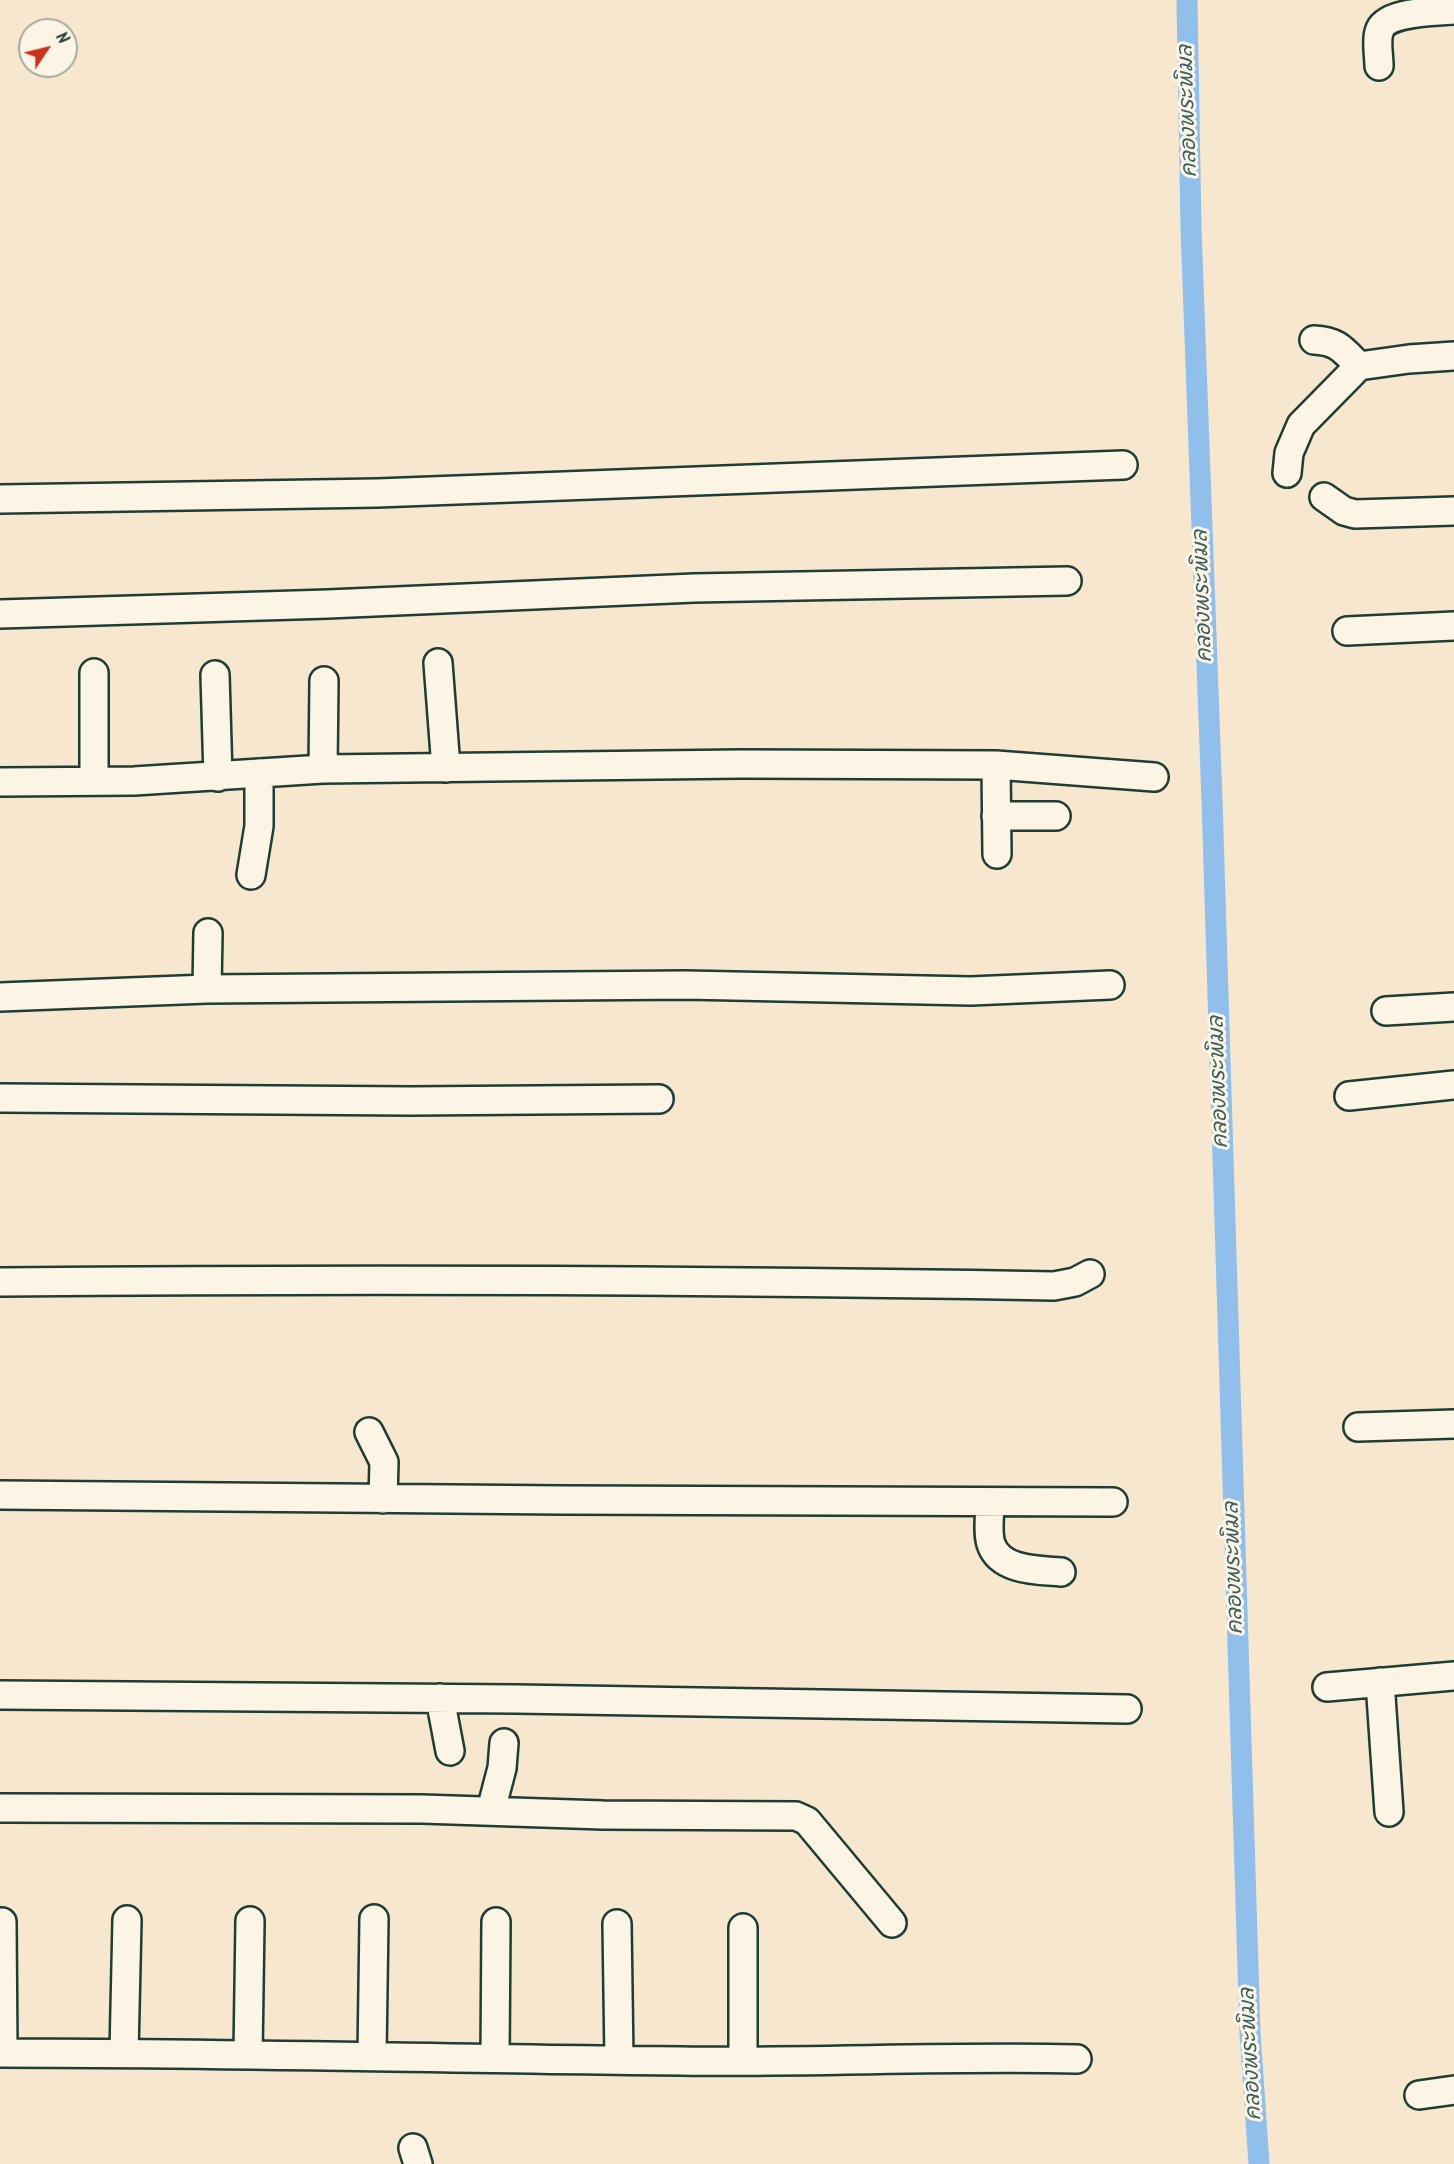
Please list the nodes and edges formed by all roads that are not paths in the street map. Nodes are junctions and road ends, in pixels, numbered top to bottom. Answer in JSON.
{"nodes":[{"id":1,"x":1454,"y":10,"type":"edge"},
{"id":2,"x":1379,"y":66,"type":"dead end"},
{"id":3,"x":1314,"y":340,"type":"dead end"},
{"id":4,"x":1454,"y":356,"type":"edge"},
{"id":5,"x":1359,"y":366,"type":"junction"},
{"id":6,"x":1124,"y":465,"type":"dead end"},
{"id":7,"x":1287,"y":473,"type":"dead end"},
{"id":8,"x":1324,"y":496,"type":"dead end"},
{"id":9,"x":0,"y":499,"type":"edge"},
{"id":10,"x":1454,"y":511,"type":"edge"},
{"id":11,"x":1066,"y":581,"type":"dead end"},
{"id":12,"x":0,"y":615,"type":"edge"},
{"id":13,"x":1454,"y":626,"type":"edge"},
{"id":14,"x":1347,"y":631,"type":"dead end"},
{"id":15,"x":438,"y":663,"type":"dead end"},
{"id":16,"x":94,"y":673,"type":"dead end"},
{"id":17,"x":215,"y":675,"type":"dead end"},
{"id":18,"x":324,"y":681,"type":"dead end"},
{"id":19,"x":996,"y":765,"type":"junction"},
{"id":20,"x":446,"y":768,"type":"junction"},
{"id":21,"x":323,"y":769,"type":"junction"},
{"id":22,"x":259,"y":773,"type":"junction"},
{"id":23,"x":218,"y":777,"type":"junction"},
{"id":24,"x":1154,"y":777,"type":"dead end"},
{"id":25,"x":94,"y":781,"type":"junction"},
{"id":26,"x":0,"y":782,"type":"edge"},
{"id":27,"x":996,"y":816,"type":"junction"},
{"id":28,"x":1056,"y":816,"type":"dead end"},
{"id":29,"x":997,"y":854,"type":"dead end"},
{"id":30,"x":251,"y":875,"type":"dead end"},
{"id":31,"x":207,"y":933,"type":"dead end"},
{"id":32,"x":1110,"y":985,"type":"dead end"},
{"id":33,"x":207,"y":989,"type":"junction"},
{"id":34,"x":0,"y":997,"type":"edge"},
{"id":35,"x":1454,"y":1007,"type":"edge"},
{"id":36,"x":1386,"y":1011,"type":"dead end"},
{"id":37,"x":1454,"y":1085,"type":"edge"},
{"id":38,"x":1349,"y":1095,"type":"dead end"},
{"id":39,"x":0,"y":1098,"type":"edge"},
{"id":40,"x":659,"y":1099,"type":"dead end"},
{"id":41,"x":1090,"y":1274,"type":"dead end"},
{"id":42,"x":0,"y":1282,"type":"edge"},
{"id":43,"x":1454,"y":1424,"type":"edge"},
{"id":44,"x":1358,"y":1427,"type":"dead end"},
{"id":45,"x":369,"y":1432,"type":"dead end"},
{"id":46,"x":0,"y":1495,"type":"edge"},
{"id":47,"x":382,"y":1499,"type":"junction"},
{"id":48,"x":990,"y":1502,"type":"junction"},
{"id":49,"x":1113,"y":1502,"type":"dead end"},
{"id":50,"x":1061,"y":1572,"type":"dead end"},
{"id":51,"x":1454,"y":1676,"type":"edge"},
{"id":52,"x":1380,"y":1682,"type":"junction"},
{"id":53,"x":1327,"y":1687,"type":"dead end"},
{"id":54,"x":0,"y":1695,"type":"edge"},
{"id":55,"x":440,"y":1698,"type":"junction"},
{"id":56,"x":1127,"y":1710,"type":"dead end"},
{"id":57,"x":504,"y":1743,"type":"dead end"},
{"id":58,"x":450,"y":1751,"type":"dead end"},
{"id":59,"x":0,"y":1808,"type":"edge"},
{"id":60,"x":491,"y":1810,"type":"junction"},
{"id":61,"x":1389,"y":1812,"type":"dead end"},
{"id":62,"x":374,"y":1919,"type":"dead end"},
{"id":63,"x":127,"y":1920,"type":"dead end"},
{"id":64,"x":250,"y":1921,"type":"dead end"},
{"id":65,"x":2,"y":1922,"type":"dead end"},
{"id":66,"x":496,"y":1922,"type":"dead end"},
{"id":67,"x":892,"y":1923,"type":"dead end"},
{"id":68,"x":617,"y":1924,"type":"dead end"},
{"id":69,"x":743,"y":1928,"type":"dead end"},
{"id":70,"x":2,"y":2053,"type":"edge"},
{"id":71,"x":124,"y":2053,"type":"junction"},
{"id":72,"x":248,"y":2054,"type":"junction"},
{"id":73,"x":372,"y":2055,"type":"junction"},
{"id":74,"x":495,"y":2057,"type":"junction"},
{"id":75,"x":1077,"y":2059,"type":"dead end"},
{"id":76,"x":619,"y":2060,"type":"junction"},
{"id":77,"x":743,"y":2061,"type":"junction"},
{"id":78,"x":1454,"y":2090,"type":"edge"},
{"id":79,"x":1419,"y":2095,"type":"dead end"}],
"edges":[{"from":1,"to":2,"type":"street"},
{"from":3,"to":5,"type":"street"},
{"from":4,"to":5,"type":"street"},
{"from":5,"to":7,"type":"street"},
{"from":6,"to":9,"type":"street"},
{"from":8,"to":10,"type":"street"},
{"from":11,"to":12,"type":"street"},
{"from":13,"to":14,"type":"street"},
{"from":15,"to":20,"type":"street"},
{"from":16,"to":25,"type":"street"},
{"from":17,"to":23,"type":"street"},
{"from":18,"to":21,"type":"street"},
{"from":19,"to":20,"type":"street"},
{"from":19,"to":24,"type":"street"},
{"from":19,"to":27,"type":"street"},
{"from":20,"to":21,"type":"street"},
{"from":21,"to":22,"type":"street"},
{"from":22,"to":23,"type":"street"},
{"from":22,"to":30,"type":"street"},
{"from":23,"to":25,"type":"street"},
{"from":25,"to":26,"type":"street"},
{"from":27,"to":28,"type":"street"},
{"from":27,"to":29,"type":"street"},
{"from":31,"to":33,"type":"street"},
{"from":32,"to":33,"type":"street"},
{"from":33,"to":34,"type":"street"},
{"from":35,"to":36,"type":"street"},
{"from":37,"to":38,"type":"street"},
{"from":39,"to":40,"type":"street"},
{"from":41,"to":42,"type":"street"},
{"from":43,"to":44,"type":"street"},
{"from":45,"to":47,"type":"street"},
{"from":46,"to":47,"type":"street"},
{"from":47,"to":48,"type":"street"},
{"from":48,"to":49,"type":"street"},
{"from":48,"to":50,"type":"street"},
{"from":51,"to":52,"type":"street"},
{"from":52,"to":53,"type":"street"},
{"from":52,"to":61,"type":"street"},
{"from":54,"to":55,"type":"street"},
{"from":55,"to":56,"type":"street"},
{"from":55,"to":58,"type":"street"},
{"from":57,"to":60,"type":"street"},
{"from":59,"to":60,"type":"street"},
{"from":60,"to":67,"type":"street"},
{"from":62,"to":73,"type":"street"},
{"from":63,"to":71,"type":"street"},
{"from":64,"to":72,"type":"street"},
{"from":65,"to":70,"type":"street"},
{"from":66,"to":74,"type":"street"},
{"from":68,"to":76,"type":"street"},
{"from":69,"to":77,"type":"street"},
{"from":70,"to":71,"type":"street"},
{"from":71,"to":72,"type":"street"},
{"from":72,"to":73,"type":"street"},
{"from":73,"to":74,"type":"street"},
{"from":74,"to":76,"type":"street"},
{"from":75,"to":77,"type":"street"},
{"from":76,"to":77,"type":"street"},
{"from":78,"to":79,"type":"street"}]}
